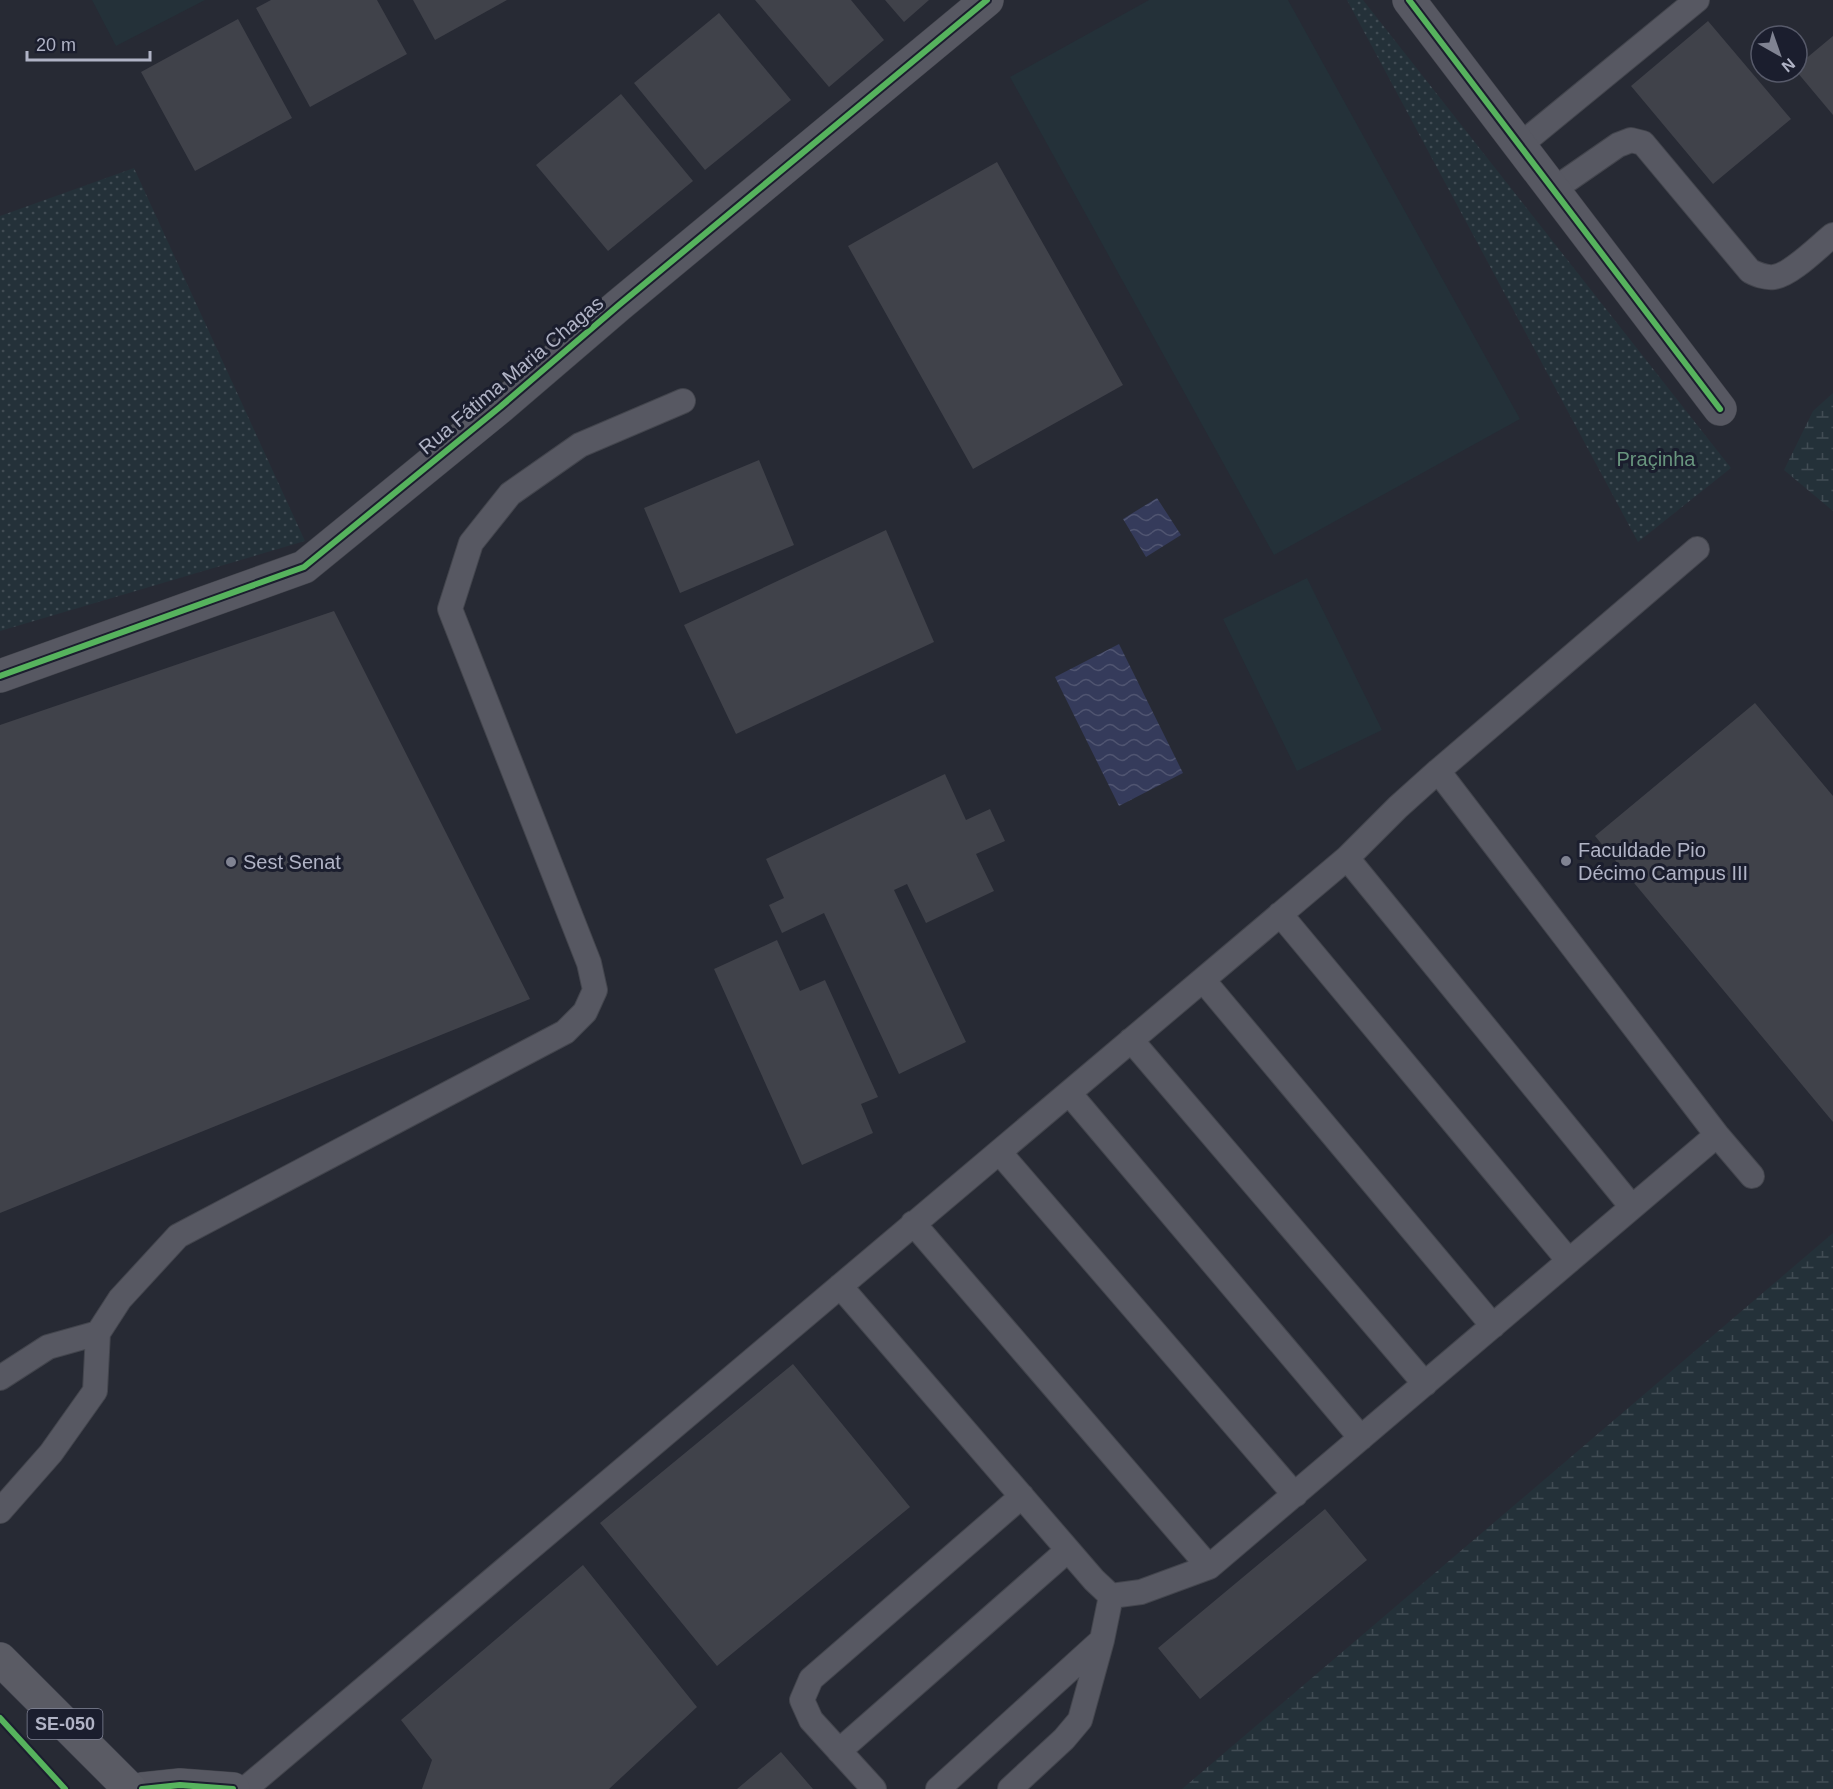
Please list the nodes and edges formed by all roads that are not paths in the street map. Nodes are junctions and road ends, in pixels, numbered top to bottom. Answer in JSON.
{"nodes":[{"id":1,"x":987,"y":0,"type":"edge"},
{"id":2,"x":1409,"y":0,"type":"edge"},
{"id":3,"x":1697,"y":0,"type":"edge"},
{"id":4,"x":1519,"y":146,"type":"junction"},
{"id":5,"x":1553,"y":190,"type":"junction"},
{"id":6,"x":1833,"y":234,"type":"edge"},
{"id":7,"x":683,"y":401,"type":"dead end"},
{"id":8,"x":1720,"y":409,"type":"dead end"},
{"id":9,"x":1696,"y":549,"type":"dead end"},
{"id":10,"x":0,"y":676,"type":"edge"},
{"id":11,"x":1438,"y":771,"type":"junction"},
{"id":12,"x":1347,"y":858,"type":"junction"},
{"id":13,"x":1280,"y":914,"type":"junction"},
{"id":14,"x":1203,"y":980,"type":"junction"},
{"id":15,"x":1131,"y":1040,"type":"junction"},
{"id":16,"x":1069,"y":1093,"type":"junction"},
{"id":17,"x":1717,"y":1135,"type":"junction"},
{"id":18,"x":1000,"y":1152,"type":"junction"},
{"id":19,"x":1752,"y":1176,"type":"dead end"},
{"id":20,"x":1632,"y":1207,"type":"junction"},
{"id":21,"x":913,"y":1223,"type":"junction"},
{"id":22,"x":1569,"y":1261,"type":"junction"},
{"id":23,"x":840,"y":1286,"type":"junction"},
{"id":24,"x":1493,"y":1326,"type":"junction"},
{"id":25,"x":98,"y":1333,"type":"junction"},
{"id":26,"x":0,"y":1378,"type":"edge"},
{"id":27,"x":1425,"y":1384,"type":"junction"},
{"id":28,"x":1361,"y":1438,"type":"junction"},
{"id":29,"x":1022,"y":1496,"type":"junction"},
{"id":30,"x":1295,"y":1496,"type":"junction"},
{"id":31,"x":0,"y":1511,"type":"edge"},
{"id":32,"x":1068,"y":1550,"type":"junction"},
{"id":33,"x":1209,"y":1567,"type":"junction"},
{"id":34,"x":1111,"y":1596,"type":"junction"},
{"id":35,"x":1102,"y":1640,"type":"junction"},
{"id":36,"x":0,"y":1659,"type":"edge"},
{"id":37,"x":839,"y":1751,"type":"junction"},
{"id":38,"x":130,"y":1789,"type":"edge"},
{"id":39,"x":142,"y":1789,"type":"edge"},
{"id":40,"x":233,"y":1789,"type":"edge"},
{"id":41,"x":245,"y":1789,"type":"edge"},
{"id":42,"x":874,"y":1789,"type":"edge"},
{"id":43,"x":938,"y":1789,"type":"edge"},
{"id":44,"x":1010,"y":1789,"type":"edge"}],
"edges":[{"from":1,"to":10,"type":"street","name":"Rua Fátima Maria Chagas"},
{"from":2,"to":4,"type":"street"},
{"from":3,"to":4,"type":"lane"},
{"from":4,"to":5,"type":"street"},
{"from":5,"to":6,"type":"lane"},
{"from":5,"to":8,"type":"street"},
{"from":7,"to":25,"type":"lane"},
{"from":9,"to":11,"type":"lane"},
{"from":11,"to":12,"type":"lane"},
{"from":11,"to":17,"type":"lane"},
{"from":12,"to":13,"type":"lane"},
{"from":12,"to":20,"type":"lane"},
{"from":13,"to":14,"type":"lane"},
{"from":13,"to":22,"type":"lane"},
{"from":14,"to":15,"type":"lane"},
{"from":14,"to":24,"type":"lane"},
{"from":15,"to":16,"type":"lane"},
{"from":15,"to":27,"type":"lane"},
{"from":16,"to":18,"type":"lane"},
{"from":16,"to":28,"type":"lane"},
{"from":17,"to":19,"type":"lane"},
{"from":17,"to":20,"type":"lane"},
{"from":18,"to":21,"type":"lane"},
{"from":18,"to":30,"type":"lane"},
{"from":20,"to":22,"type":"lane"},
{"from":21,"to":23,"type":"lane"},
{"from":21,"to":33,"type":"lane"},
{"from":22,"to":24,"type":"lane"},
{"from":23,"to":29,"type":"lane"},
{"from":23,"to":41,"type":"lane"},
{"from":24,"to":27,"type":"lane"},
{"from":25,"to":26,"type":"lane"},
{"from":25,"to":31,"type":"lane"},
{"from":27,"to":28,"type":"lane"},
{"from":28,"to":30,"type":"lane"},
{"from":29,"to":32,"type":"lane"},
{"from":29,"to":37,"type":"lane"},
{"from":30,"to":33,"type":"lane"},
{"from":32,"to":34,"type":"lane"},
{"from":32,"to":37,"type":"lane"},
{"from":33,"to":34,"type":"lane"},
{"from":34,"to":35,"type":"lane"},
{"from":35,"to":43,"type":"lane"},
{"from":35,"to":44,"type":"lane"},
{"from":36,"to":38,"type":"main road","number":"SE-050"},
{"from":37,"to":42,"type":"lane"},
{"from":39,"to":40,"type":"street"}]}
